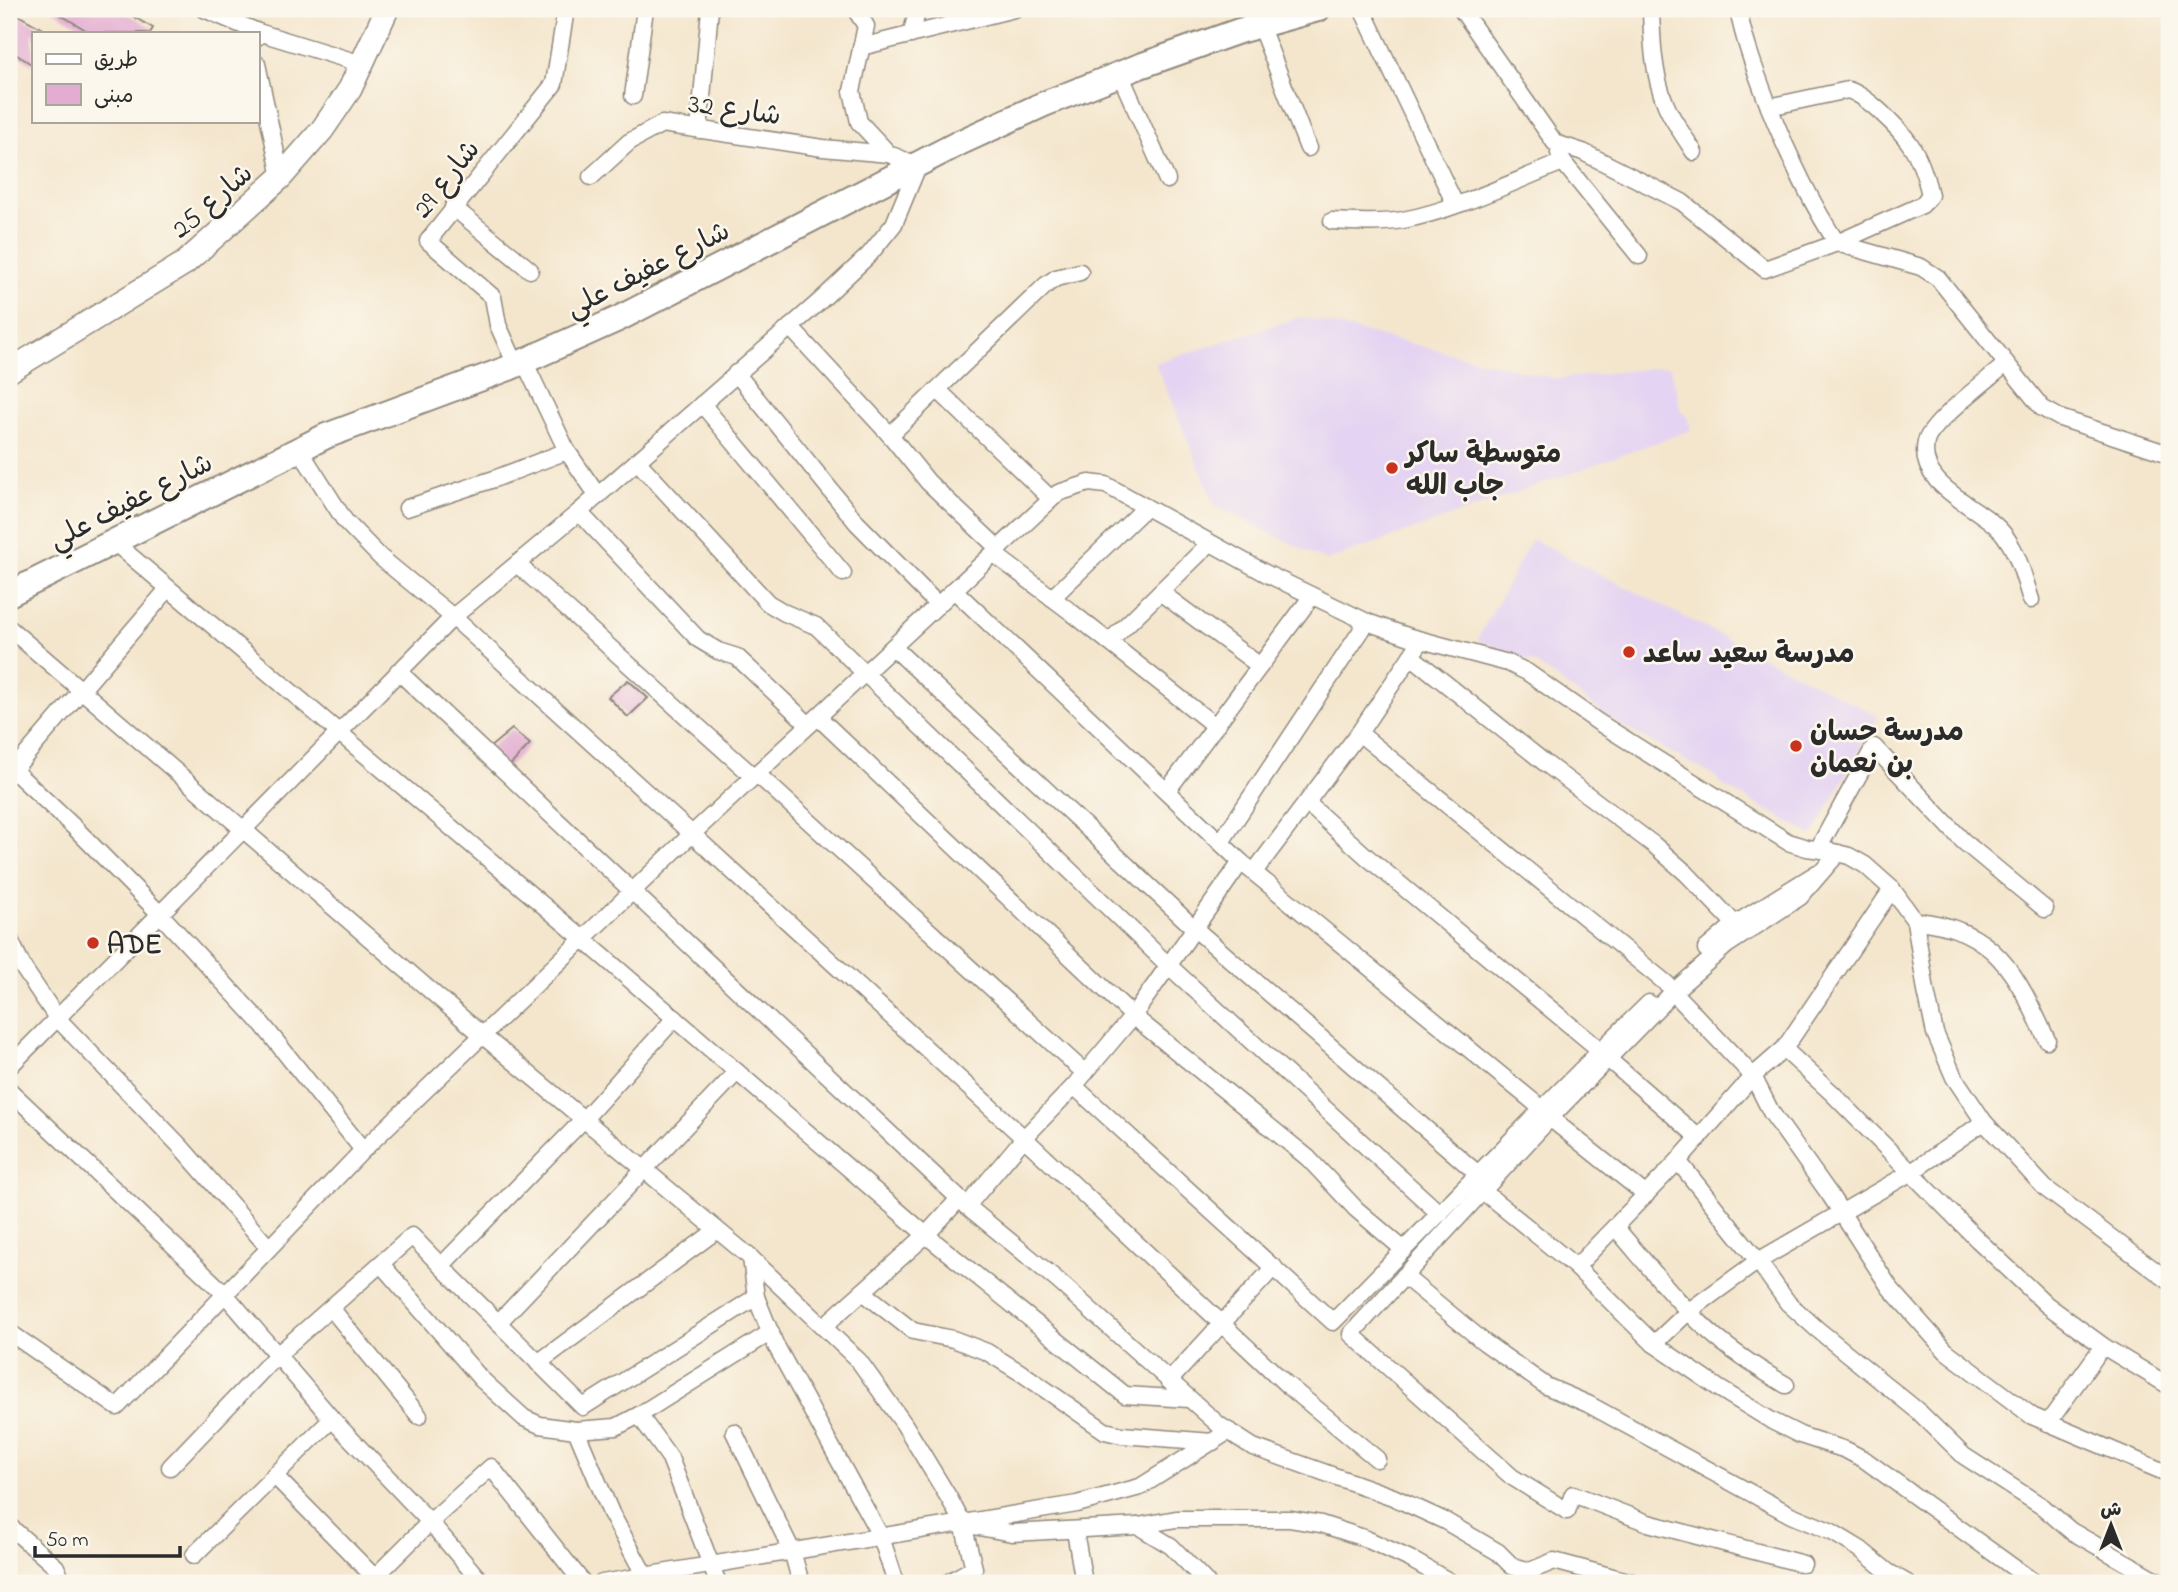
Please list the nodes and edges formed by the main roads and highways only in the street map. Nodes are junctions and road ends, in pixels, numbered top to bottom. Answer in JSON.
{"nodes":[{"id":1,"x":1318,"y":9,"type":"edge"},
{"id":2,"x":9,"y":594,"type":"edge"}],
"edges":[{"from":1,"to":2,"type":"main road","name":"شارع عفيف علي"}]}
